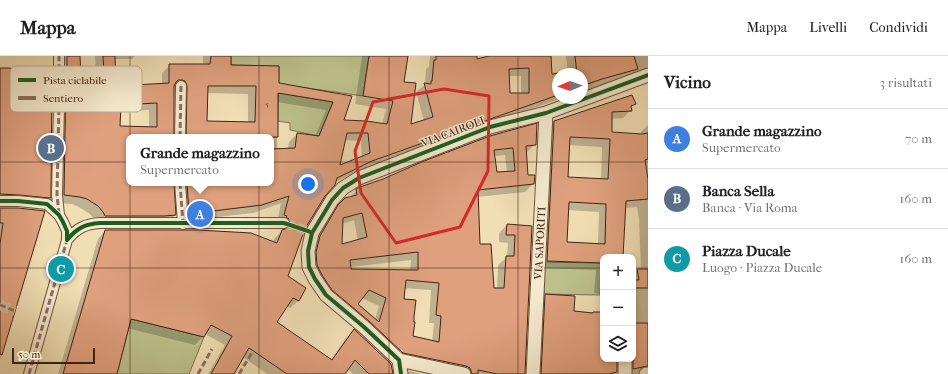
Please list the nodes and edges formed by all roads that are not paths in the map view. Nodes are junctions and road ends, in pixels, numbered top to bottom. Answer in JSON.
{"nodes":[{"id":1,"x":648,"y":75,"type":"edge"},
{"id":2,"x":181,"y":86,"type":"dead end"},
{"id":3,"x":59,"y":112,"type":"edge"},
{"id":4,"x":546,"y":112,"type":"junction"},
{"id":5,"x":180,"y":134,"type":"edge"},
{"id":6,"x":180,"y":186,"type":"edge"},
{"id":7,"x":0,"y":201,"type":"edge"},
{"id":8,"x":59,"y":215,"type":"junction"},
{"id":9,"x":284,"y":223,"type":"tunnel mouth"},
{"id":10,"x":183,"y":224,"type":"junction"},
{"id":11,"x":67,"y":240,"type":"junction"},
{"id":12,"x":399,"y":360,"type":"junction"},
{"id":13,"x":624,"y":362,"type":"edge"},
{"id":14,"x":29,"y":374,"type":"edge"},
{"id":15,"x":401,"y":374,"type":"edge"},
{"id":16,"x":464,"y":374,"type":"edge"},
{"id":17,"x":533,"y":374,"type":"edge"},
{"id":18,"x":625,"y":374,"type":"edge"}],
"edges":[{"from":1,"to":4,"type":"street","name":"VIA CAIROLI"},
{"from":2,"to":5,"type":"street"},
{"from":3,"to":8,"type":"street"},
{"from":4,"to":12,"type":"street","name":"VIA CAIROLI"},
{"from":4,"to":17,"type":"street","name":"VIA SAPORITI"},
{"from":6,"to":10,"type":"street"},
{"from":7,"to":8,"type":"street"},
{"from":8,"to":11,"type":"street"},
{"from":9,"to":10,"type":"street"},
{"from":10,"to":11,"type":"street"},
{"from":11,"to":14,"type":"street"},
{"from":12,"to":15,"type":"street"},
{"from":12,"to":16,"type":"street"},
{"from":13,"to":18,"type":"street"}]}
